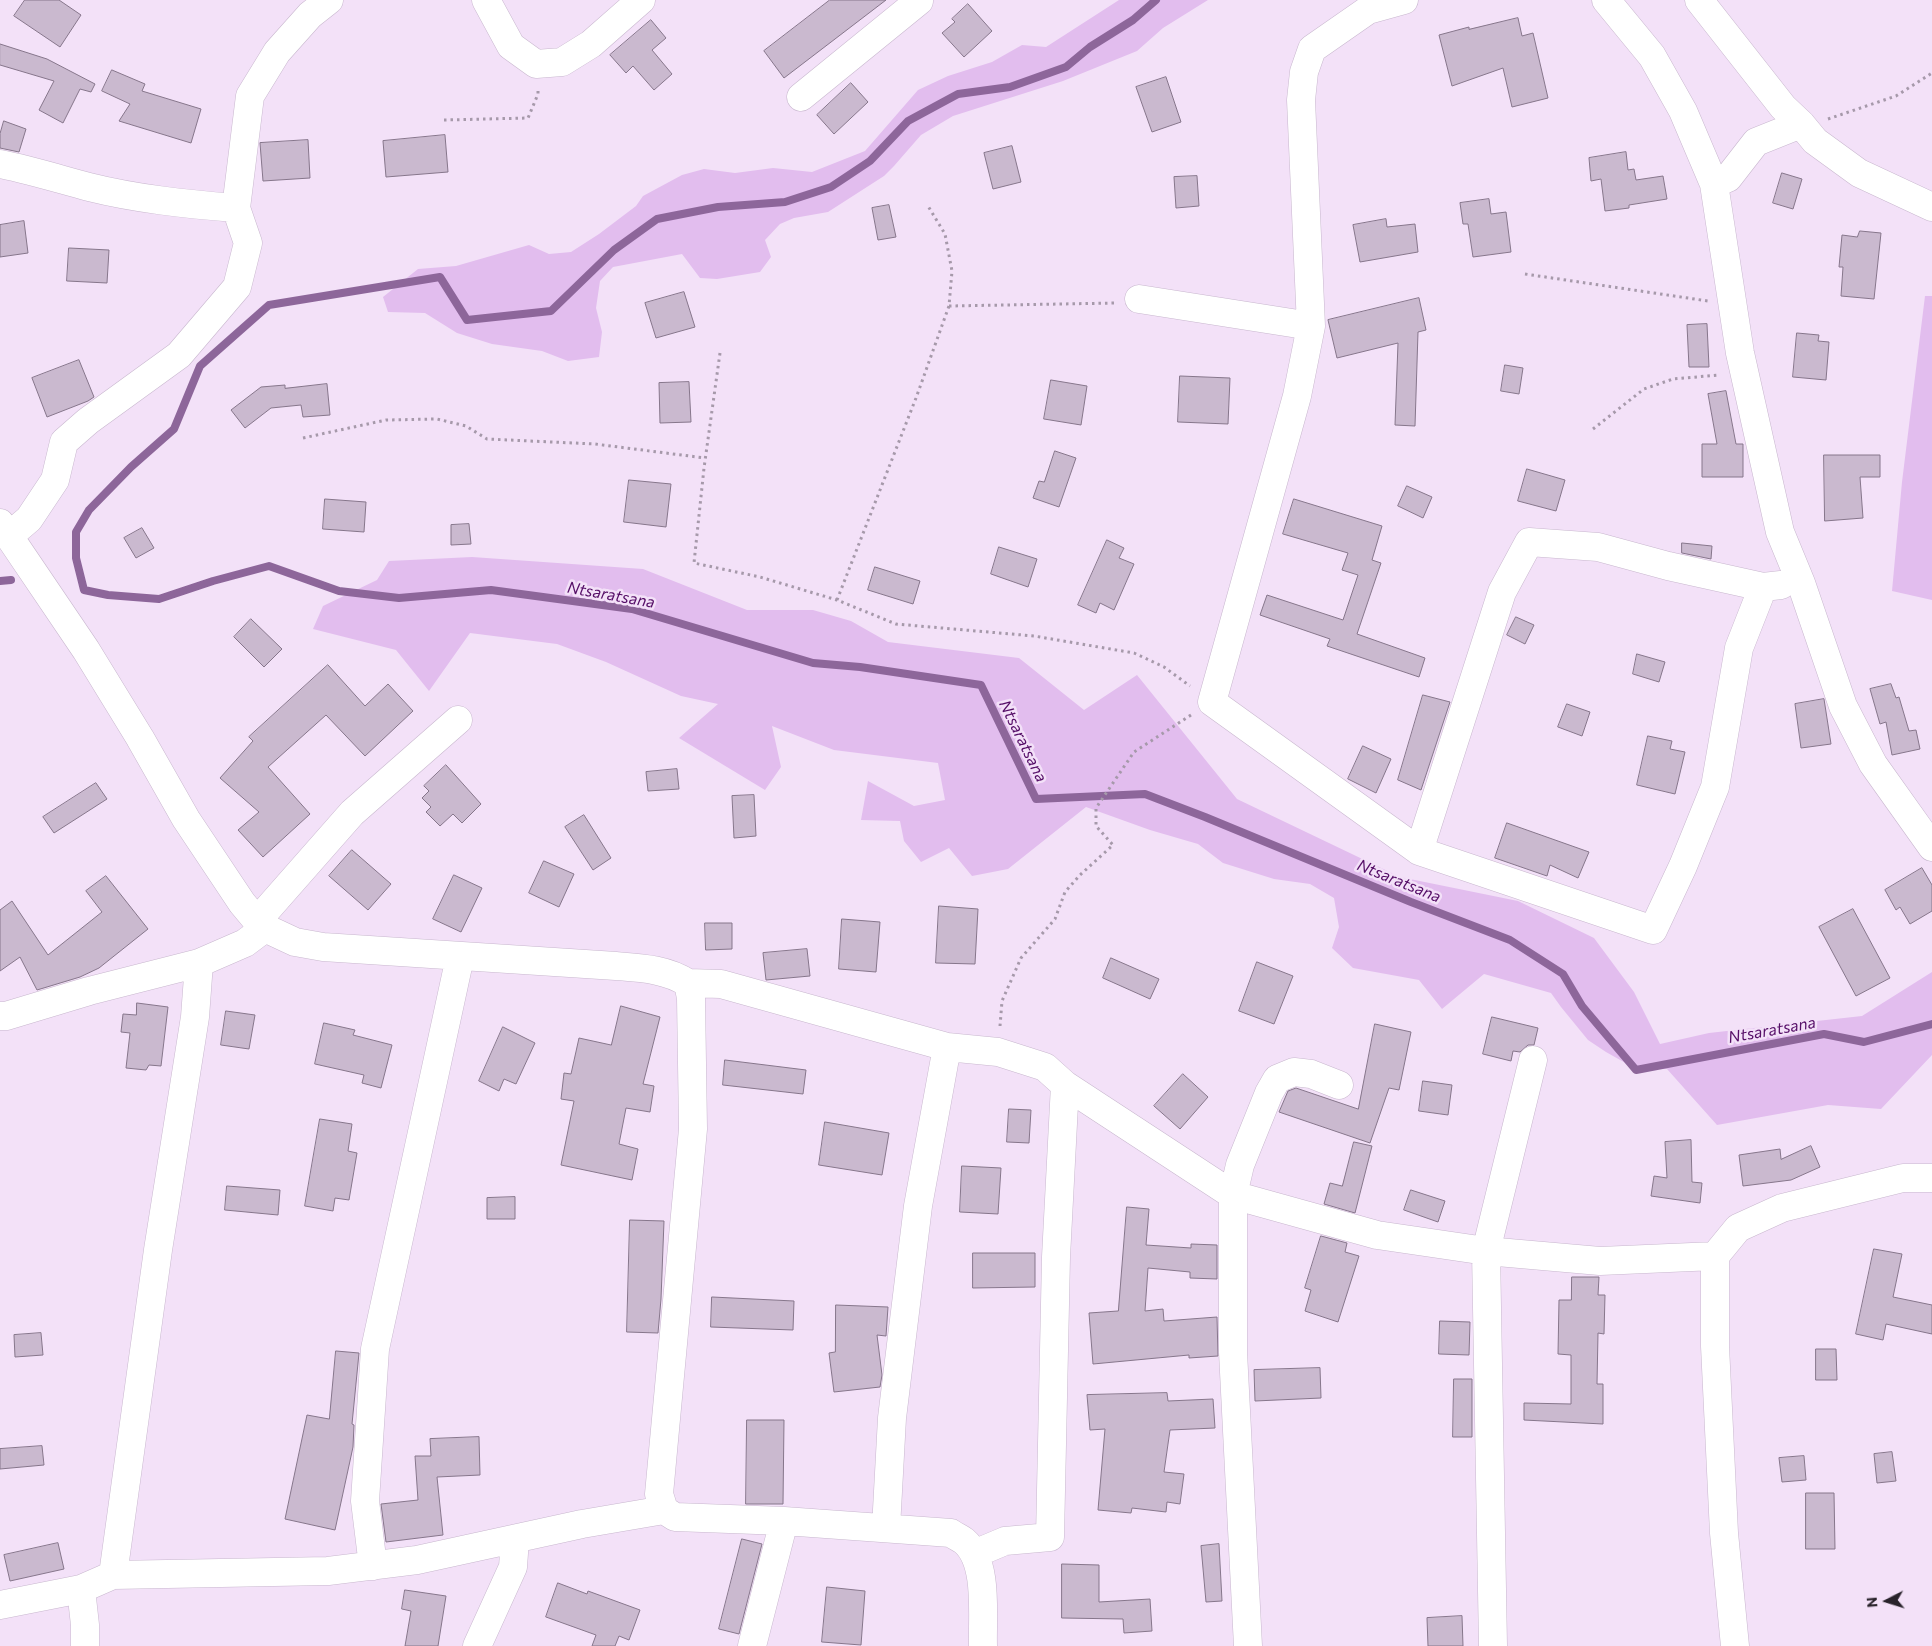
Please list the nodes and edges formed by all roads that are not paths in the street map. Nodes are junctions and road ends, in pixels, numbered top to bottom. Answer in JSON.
{"nodes":[{"id":1,"x":329,"y":0,"type":"edge"},
{"id":2,"x":486,"y":0,"type":"edge"},
{"id":3,"x":641,"y":0,"type":"edge"},
{"id":4,"x":909,"y":0,"type":"edge"},
{"id":5,"x":919,"y":0,"type":"edge"},
{"id":6,"x":925,"y":0,"type":"edge"},
{"id":7,"x":1404,"y":0,"type":"edge"},
{"id":8,"x":1606,"y":0,"type":"edge"},
{"id":9,"x":1699,"y":0,"type":"edge"},
{"id":10,"x":801,"y":97,"type":"dead end"},
{"id":11,"x":1801,"y":124,"type":"junction"},
{"id":12,"x":0,"y":164,"type":"edge"},
{"id":13,"x":1714,"y":184,"type":"junction"},
{"id":14,"x":1932,"y":206,"type":"edge"},
{"id":15,"x":236,"y":208,"type":"junction"},
{"id":16,"x":1139,"y":299,"type":"road end"},
{"id":17,"x":1311,"y":326,"type":"junction"},
{"id":18,"x":4,"y":530,"type":"edge"},
{"id":19,"x":1800,"y":583,"type":"junction"},
{"id":20,"x":1763,"y":587,"type":"junction"},
{"id":21,"x":458,"y":720,"type":"dead end"},
{"id":22,"x":1932,"y":848,"type":"edge"},
{"id":23,"x":1419,"y":852,"type":"junction"},
{"id":24,"x":261,"y":925,"type":"junction"},
{"id":25,"x":460,"y":957,"type":"junction"},
{"id":26,"x":199,"y":963,"type":"junction"},
{"id":27,"x":688,"y":983,"type":"junction"},
{"id":28,"x":0,"y":1016,"type":"edge"},
{"id":29,"x":947,"y":1047,"type":"junction"},
{"id":30,"x":1533,"y":1060,"type":"dead end"},
{"id":31,"x":1065,"y":1085,"type":"junction"},
{"id":32,"x":1339,"y":1086,"type":"dead end"},
{"id":33,"x":1932,"y":1178,"type":"edge"},
{"id":34,"x":1233,"y":1194,"type":"junction"},
{"id":35,"x":1486,"y":1252,"type":"junction"},
{"id":36,"x":1716,"y":1256,"type":"junction"},
{"id":37,"x":664,"y":1510,"type":"junction"},
{"id":38,"x":784,"y":1521,"type":"junction"},
{"id":39,"x":886,"y":1528,"type":"junction"},
{"id":40,"x":515,"y":1539,"type":"junction"},
{"id":41,"x":974,"y":1554,"type":"junction"},
{"id":42,"x":373,"y":1566,"type":"junction"},
{"id":43,"x":113,"y":1575,"type":"junction"},
{"id":44,"x":81,"y":1590,"type":"junction"},
{"id":45,"x":0,"y":1605,"type":"edge"},
{"id":46,"x":84,"y":1646,"type":"edge"},
{"id":47,"x":477,"y":1646,"type":"edge"},
{"id":48,"x":752,"y":1646,"type":"edge"},
{"id":49,"x":983,"y":1646,"type":"edge"},
{"id":50,"x":1248,"y":1646,"type":"edge"},
{"id":51,"x":1493,"y":1646,"type":"edge"},
{"id":52,"x":1735,"y":1646,"type":"edge"}],
"edges":[{"from":1,"to":15,"type":"street"},
{"from":2,"to":3,"type":"street"},
{"from":4,"to":5,"type":"street"},
{"from":5,"to":6,"type":"street"},
{"from":5,"to":10,"type":"street"},
{"from":7,"to":17,"type":"street"},
{"from":8,"to":13,"type":"street"},
{"from":9,"to":11,"type":"street"},
{"from":11,"to":13,"type":"street"},
{"from":11,"to":14,"type":"street"},
{"from":12,"to":15,"type":"street"},
{"from":13,"to":19,"type":"street"},
{"from":15,"to":18,"type":"street"},
{"from":16,"to":17,"type":"street"},
{"from":17,"to":23,"type":"street"},
{"from":18,"to":24,"type":"street"},
{"from":19,"to":20,"type":"street"},
{"from":19,"to":22,"type":"street"},
{"from":20,"to":23,"type":"street"},
{"from":20,"to":23,"type":"street"},
{"from":21,"to":24,"type":"street"},
{"from":24,"to":25,"type":"street"},
{"from":24,"to":26,"type":"street"},
{"from":25,"to":27,"type":"street"},
{"from":25,"to":42,"type":"street"},
{"from":26,"to":28,"type":"street"},
{"from":26,"to":43,"type":"street"},
{"from":27,"to":29,"type":"street"},
{"from":27,"to":37,"type":"street"},
{"from":29,"to":31,"type":"street"},
{"from":29,"to":39,"type":"street"},
{"from":30,"to":35,"type":"street"},
{"from":31,"to":34,"type":"street"},
{"from":31,"to":41,"type":"street"},
{"from":32,"to":34,"type":"street"},
{"from":33,"to":36,"type":"street"},
{"from":34,"to":35,"type":"street"},
{"from":34,"to":50,"type":"street"},
{"from":35,"to":36,"type":"street"},
{"from":35,"to":51,"type":"street"},
{"from":36,"to":52,"type":"street"},
{"from":37,"to":38,"type":"street"},
{"from":37,"to":40,"type":"street"},
{"from":38,"to":39,"type":"street"},
{"from":38,"to":48,"type":"street"},
{"from":39,"to":41,"type":"street"},
{"from":40,"to":42,"type":"street"},
{"from":40,"to":47,"type":"street"},
{"from":41,"to":49,"type":"street"},
{"from":42,"to":43,"type":"street"},
{"from":43,"to":44,"type":"street"},
{"from":44,"to":45,"type":"street"},
{"from":44,"to":46,"type":"street"}]}
